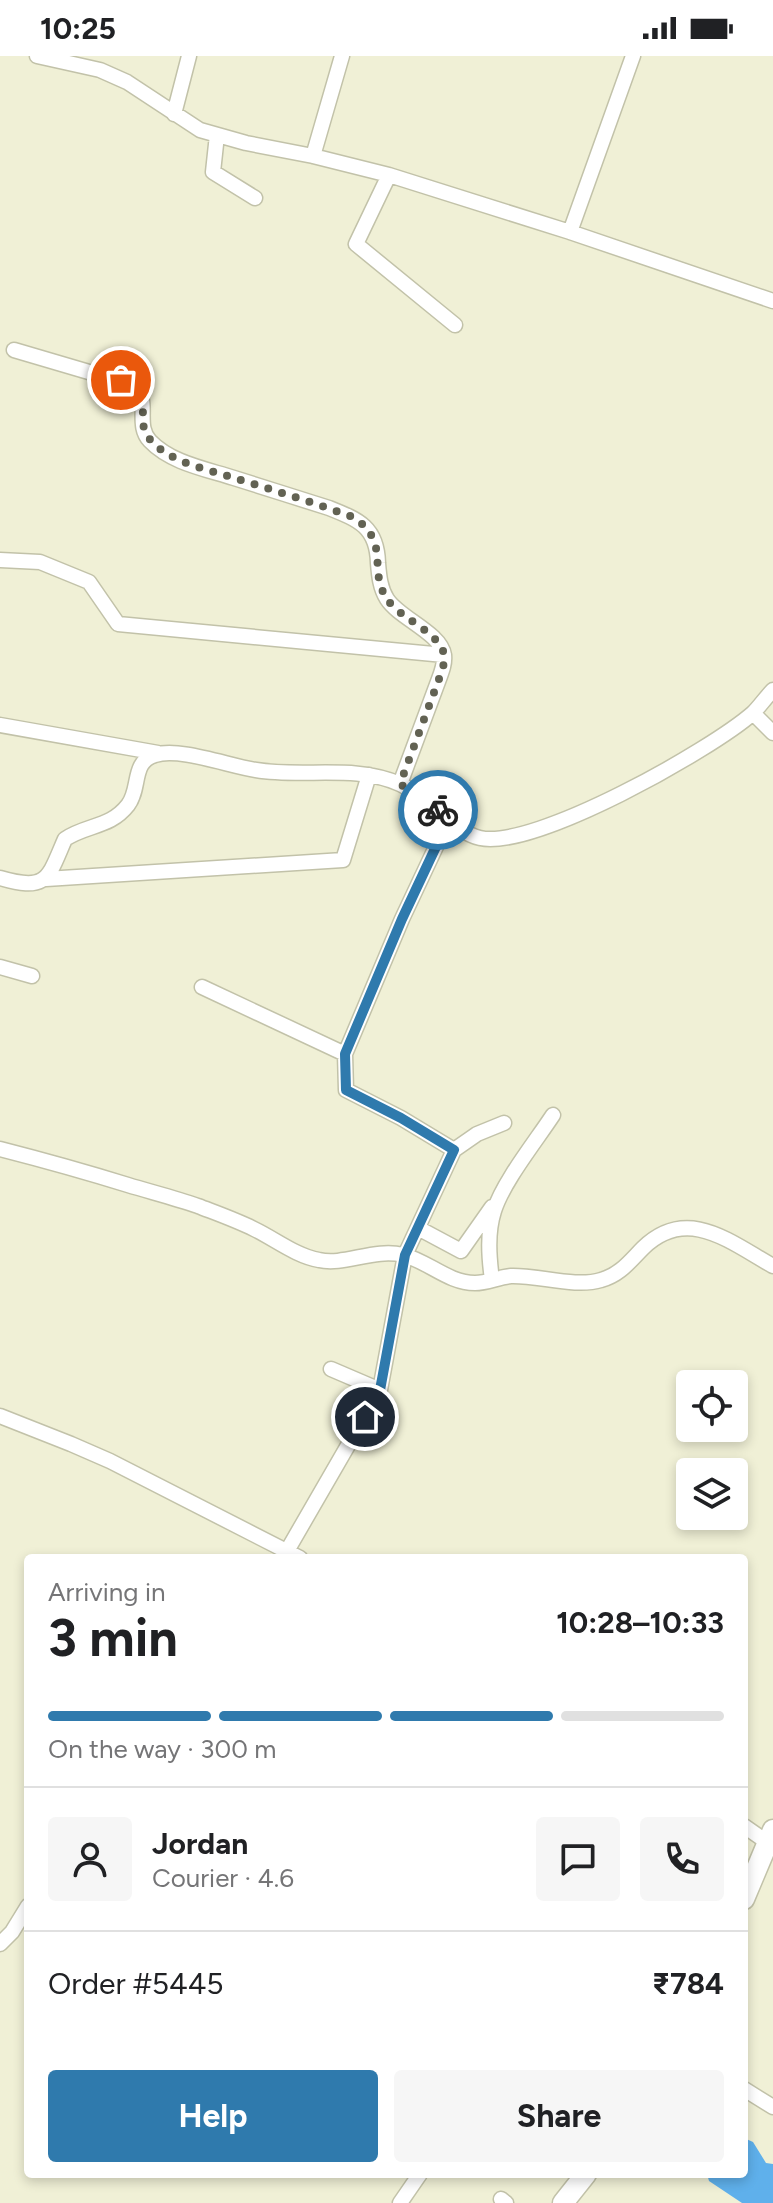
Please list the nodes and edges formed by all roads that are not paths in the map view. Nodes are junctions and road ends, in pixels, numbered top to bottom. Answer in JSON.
{"nodes":[{"id":1,"x":37,"y":56,"type":"edge"},
{"id":2,"x":189,"y":56,"type":"edge"},
{"id":3,"x":342,"y":56,"type":"edge"},
{"id":4,"x":633,"y":56,"type":"edge"},
{"id":5,"x":102,"y":63,"type":"edge"},
{"id":6,"x":174,"y":114,"type":"junction"},
{"id":7,"x":217,"y":135,"type":"junction"},
{"id":8,"x":313,"y":156,"type":"junction"},
{"id":9,"x":389,"y":175,"type":"junction"},
{"id":10,"x":255,"y":198,"type":"dead end"},
{"id":11,"x":570,"y":232,"type":"junction"},
{"id":12,"x":773,"y":285,"type":"edge"},
{"id":13,"x":770,"y":300,"type":"edge"},
{"id":14,"x":455,"y":325,"type":"dead end"},
{"id":15,"x":14,"y":350,"type":"dead end"},
{"id":16,"x":0,"y":560,"type":"edge"},
{"id":17,"x":444,"y":655,"type":"junction"},
{"id":18,"x":773,"y":690,"type":"edge"},
{"id":19,"x":753,"y":713,"type":"junction"},
{"id":20,"x":0,"y":725,"type":"edge"},
{"id":21,"x":773,"y":733,"type":"edge"},
{"id":22,"x":159,"y":753,"type":"junction"},
{"id":23,"x":369,"y":775,"type":"junction"},
{"id":24,"x":400,"y":784,"type":"junction"},
{"id":25,"x":449,"y":819,"type":"junction"},
{"id":26,"x":0,"y":878,"type":"edge"},
{"id":27,"x":46,"y":879,"type":"junction"},
{"id":28,"x":0,"y":967,"type":"edge"},
{"id":29,"x":32,"y":976,"type":"dead end"},
{"id":30,"x":202,"y":987,"type":"dead end"},
{"id":31,"x":345,"y":1054,"type":"junction"},
{"id":32,"x":553,"y":1115,"type":"dead end"},
{"id":33,"x":504,"y":1123,"type":"dead end"},
{"id":34,"x":0,"y":1149,"type":"edge"},
{"id":35,"x":454,"y":1150,"type":"junction"},
{"id":36,"x":500,"y":1196,"type":"junction"},
{"id":37,"x":418,"y":1228,"type":"junction"},
{"id":38,"x":405,"y":1255,"type":"junction"},
{"id":39,"x":773,"y":1266,"type":"edge"},
{"id":40,"x":492,"y":1280,"type":"junction"},
{"id":41,"x":331,"y":1369,"type":"dead end"},
{"id":42,"x":380,"y":1390,"type":"junction"},
{"id":43,"x":0,"y":1416,"type":"edge"},
{"id":44,"x":291,"y":1554,"type":"edge"},
{"id":45,"x":294,"y":1554,"type":"edge"},
{"id":46,"x":748,"y":1828,"type":"edge"},
{"id":47,"x":770,"y":1836,"type":"edge"},
{"id":48,"x":748,"y":1889,"type":"edge"},
{"id":49,"x":24,"y":1912,"type":"edge"},
{"id":50,"x":0,"y":1944,"type":"edge"},
{"id":51,"x":748,"y":2091,"type":"edge"},
{"id":52,"x":773,"y":2107,"type":"edge"},
{"id":53,"x":417,"y":2178,"type":"edge"},
{"id":54,"x":583,"y":2178,"type":"edge"},
{"id":55,"x":400,"y":2203,"type":"edge"},
{"id":56,"x":563,"y":2203,"type":"edge"}],
"edges":[{"from":1,"to":5,"type":"street"},
{"from":2,"to":6,"type":"street"},
{"from":3,"to":8,"type":"street"},
{"from":4,"to":11,"type":"street"},
{"from":5,"to":6,"type":"street"},
{"from":6,"to":7,"type":"street"},
{"from":7,"to":8,"type":"street"},
{"from":7,"to":10,"type":"street"},
{"from":8,"to":9,"type":"street"},
{"from":9,"to":11,"type":"street"},
{"from":9,"to":14,"type":"street"},
{"from":11,"to":13,"type":"street"},
{"from":12,"to":13,"type":"street"},
{"from":15,"to":17,"type":"street"},
{"from":16,"to":17,"type":"street"},
{"from":17,"to":24,"type":"street"},
{"from":18,"to":19,"type":"street"},
{"from":19,"to":21,"type":"street"},
{"from":19,"to":25,"type":"street"},
{"from":20,"to":22,"type":"street"},
{"from":22,"to":23,"type":"street"},
{"from":22,"to":27,"type":"street"},
{"from":23,"to":24,"type":"street"},
{"from":23,"to":27,"type":"street"},
{"from":24,"to":25,"type":"street"},
{"from":25,"to":31,"type":"street"},
{"from":26,"to":27,"type":"street"},
{"from":28,"to":29,"type":"street"},
{"from":30,"to":31,"type":"street"},
{"from":31,"to":35,"type":"street"},
{"from":32,"to":36,"type":"street"},
{"from":33,"to":35,"type":"street"},
{"from":34,"to":38,"type":"street"},
{"from":35,"to":37,"type":"street"},
{"from":36,"to":37,"type":"street"},
{"from":36,"to":40,"type":"street"},
{"from":37,"to":38,"type":"street"},
{"from":38,"to":40,"type":"street"},
{"from":38,"to":42,"type":"street"},
{"from":39,"to":40,"type":"street"},
{"from":41,"to":42,"type":"street"},
{"from":42,"to":45,"type":"street"},
{"from":43,"to":44,"type":"street"},
{"from":46,"to":47,"type":"street"},
{"from":47,"to":48,"type":"main road"},
{"from":49,"to":50,"type":"street"},
{"from":51,"to":52,"type":"street"},
{"from":53,"to":55,"type":"street"},
{"from":54,"to":56,"type":"main road"}]}
